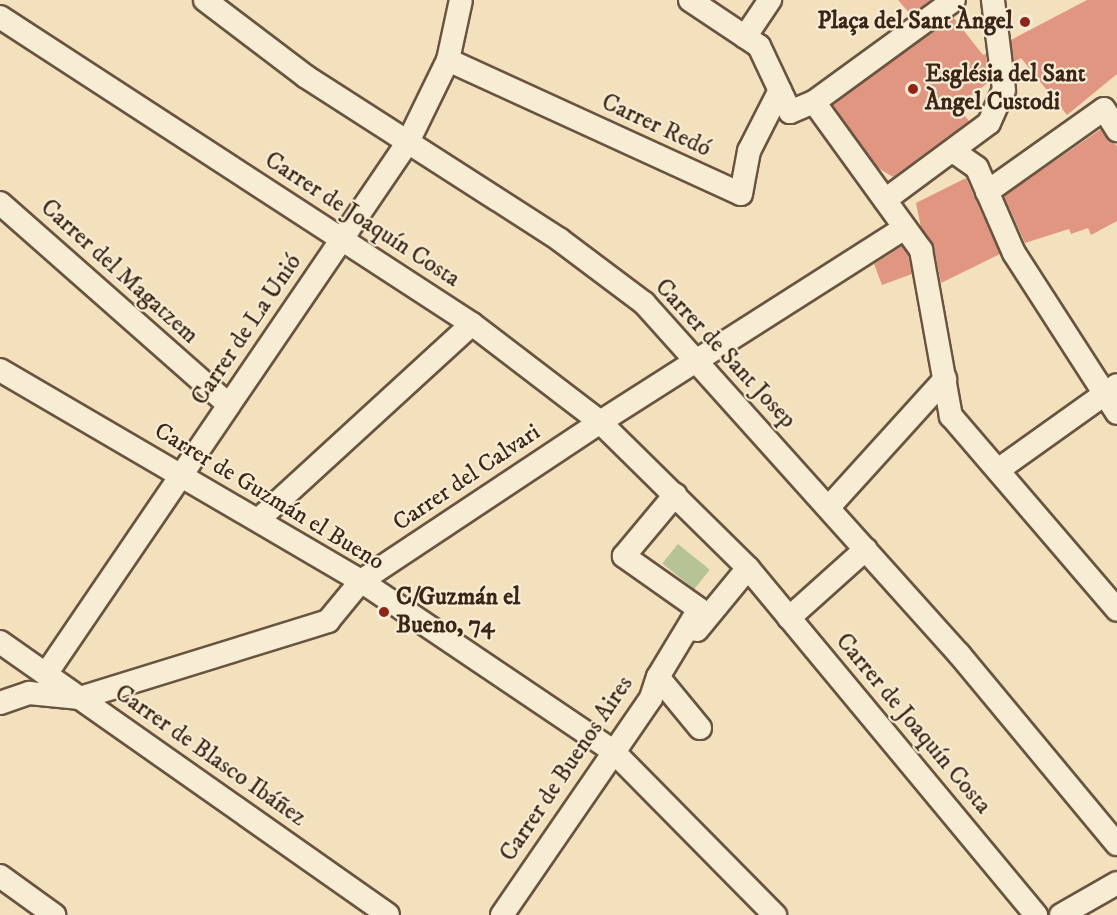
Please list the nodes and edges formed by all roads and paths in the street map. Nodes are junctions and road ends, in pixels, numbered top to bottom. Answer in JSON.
{"nodes":[{"id":1,"x":205,"y":0,"type":"edge"},
{"id":2,"x":461,"y":0,"type":"edge"},
{"id":3,"x":690,"y":0,"type":"edge"},
{"id":4,"x":770,"y":0,"type":"edge"},
{"id":5,"x":954,"y":0,"type":"edge"},
{"id":6,"x":993,"y":0,"type":"edge"},
{"id":7,"x":0,"y":17,"type":"edge"},
{"id":8,"x":745,"y":37,"type":"junction"},
{"id":9,"x":448,"y":60,"type":"junction"},
{"id":10,"x":780,"y":90,"type":"junction"},
{"id":11,"x":814,"y":102,"type":"junction"},
{"id":12,"x":1117,"y":129,"type":"edge"},
{"id":13,"x":408,"y":142,"type":"junction"},
{"id":14,"x":953,"y":151,"type":"junction"},
{"id":15,"x":987,"y":192,"type":"junction"},
{"id":16,"x":885,"y":200,"type":"junction"},
{"id":17,"x":0,"y":202,"type":"edge"},
{"id":18,"x":905,"y":228,"type":"junction"},
{"id":19,"x":342,"y":239,"type":"junction"},
{"id":20,"x":472,"y":324,"type":"junction"},
{"id":21,"x":698,"y":360,"type":"junction"},
{"id":22,"x":0,"y":370,"type":"edge"},
{"id":23,"x":945,"y":379,"type":"junction"},
{"id":24,"x":1113,"y":397,"type":"edge"},
{"id":25,"x":229,"y":405,"type":"junction"},
{"id":26,"x":600,"y":422,"type":"junction"},
{"id":27,"x":998,"y":470,"type":"junction"},
{"id":28,"x":181,"y":476,"type":"junction"},
{"id":29,"x":675,"y":495,"type":"junction"},
{"id":30,"x":828,"y":507,"type":"junction"},
{"id":31,"x":258,"y":520,"type":"junction"},
{"id":32,"x":866,"y":549,"type":"junction"},
{"id":33,"x":748,"y":568,"type":"junction"},
{"id":34,"x":361,"y":581,"type":"junction"},
{"id":35,"x":1117,"y":610,"type":"edge"},
{"id":36,"x":789,"y":618,"type":"junction"},
{"id":37,"x":0,"y":642,"type":"edge"},
{"id":38,"x":45,"y":674,"type":"junction"},
{"id":39,"x":658,"y":677,"type":"junction"},
{"id":40,"x":80,"y":698,"type":"junction"},
{"id":41,"x":0,"y":704,"type":"edge"},
{"id":42,"x":700,"y":728,"type":"dead end"},
{"id":43,"x":613,"y":751,"type":"junction"},
{"id":44,"x":1117,"y":844,"type":"edge"},
{"id":45,"x":0,"y":876,"type":"edge"},
{"id":46,"x":1117,"y":883,"type":"edge"},
{"id":47,"x":45,"y":912,"type":"edge"},
{"id":48,"x":388,"y":915,"type":"edge"},
{"id":49,"x":502,"y":915,"type":"edge"},
{"id":50,"x":775,"y":915,"type":"edge"},
{"id":51,"x":1036,"y":915,"type":"edge"},
{"id":52,"x":1061,"y":915,"type":"edge"}],
"edges":[{"from":1,"to":13,"type":"street","name":"Carrer de Sant Josep"},
{"from":2,"to":9,"type":"street","name":"Carrer de La Unió"},
{"from":3,"to":8,"type":"street"},
{"from":4,"to":8,"type":"street"},
{"from":5,"to":11,"type":"street"},
{"from":6,"to":14,"type":"street"},
{"from":7,"to":19,"type":"street","name":"Carrer de Joaquín Costa"},
{"from":8,"to":10,"type":"street"},
{"from":9,"to":10,"type":"street","name":"Carrer Redó"},
{"from":9,"to":13,"type":"street","name":"Carrer de La Unió"},
{"from":10,"to":11,"type":"street"},
{"from":11,"to":16,"type":"street"},
{"from":12,"to":15,"type":"street"},
{"from":13,"to":19,"type":"street","name":"Carrer de La Unió"},
{"from":13,"to":21,"type":"street","name":"Carrer de Sant Josep"},
{"from":14,"to":15,"type":"street"},
{"from":14,"to":16,"type":"street"},
{"from":15,"to":24,"type":"street"},
{"from":16,"to":18,"type":"street"},
{"from":17,"to":25,"type":"street","name":"Carrer del Magatzem"},
{"from":18,"to":21,"type":"street","name":"Carrer del Calvari"},
{"from":18,"to":23,"type":"street"},
{"from":19,"to":20,"type":"street","name":"Carrer de Joaquín Costa"},
{"from":19,"to":25,"type":"street","name":"Carrer de La Unió"},
{"from":20,"to":26,"type":"street","name":"Carrer de Joaquín Costa"},
{"from":20,"to":31,"type":"street"},
{"from":21,"to":26,"type":"street","name":"Carrer del Calvari"},
{"from":21,"to":30,"type":"street","name":"Carrer de Sant Josep"},
{"from":22,"to":28,"type":"street","name":"Carrer de Guzmán el Bueno"},
{"from":23,"to":27,"type":"street"},
{"from":23,"to":30,"type":"street"},
{"from":24,"to":27,"type":"street"},
{"from":25,"to":28,"type":"street","name":"Carrer de La Unió"},
{"from":26,"to":29,"type":"street","name":"Carrer de Joaquín Costa"},
{"from":26,"to":34,"type":"street","name":"Carrer del Calvari"},
{"from":27,"to":35,"type":"street"},
{"from":28,"to":31,"type":"street","name":"Carrer de Guzmán el Bueno"},
{"from":28,"to":38,"type":"street","name":"Carrer de La Unió"},
{"from":29,"to":33,"type":"street","name":"Carrer de Joaquín Costa"},
{"from":29,"to":39,"type":"street"},
{"from":30,"to":32,"type":"street","name":"Carrer de Sant Josep"},
{"from":31,"to":34,"type":"street","name":"Carrer de Guzmán el Bueno"},
{"from":32,"to":36,"type":"street"},
{"from":32,"to":44,"type":"street","name":"Carrer de Sant Josep"},
{"from":33,"to":36,"type":"street","name":"Carrer de Joaquín Costa"},
{"from":33,"to":39,"type":"street"},
{"from":34,"to":40,"type":"street","name":"Carrer del Calvari"},
{"from":34,"to":43,"type":"street","name":"Carrer de Guzmán el Bueno"},
{"from":36,"to":51,"type":"street","name":"Carrer de Joaquín Costa"},
{"from":37,"to":38,"type":"street","name":"Carrer de Blasco Ibáñez"},
{"from":38,"to":40,"type":"street","name":"Carrer de Blasco Ibáñez"},
{"from":39,"to":42,"type":"street","name":"Carrer de Buenos Aires"},
{"from":39,"to":43,"type":"street","name":"Carrer de Buenos Aires"},
{"from":40,"to":41,"type":"street","name":"Carrer del Calvari"},
{"from":40,"to":48,"type":"street","name":"Carrer de Blasco Ibáñez"},
{"from":43,"to":49,"type":"street","name":"Carrer de Buenos Aires"},
{"from":43,"to":50,"type":"street","name":"Carrer de Guzmán el Bueno"},
{"from":45,"to":47,"type":"street"},
{"from":46,"to":52,"type":"street"}]}
